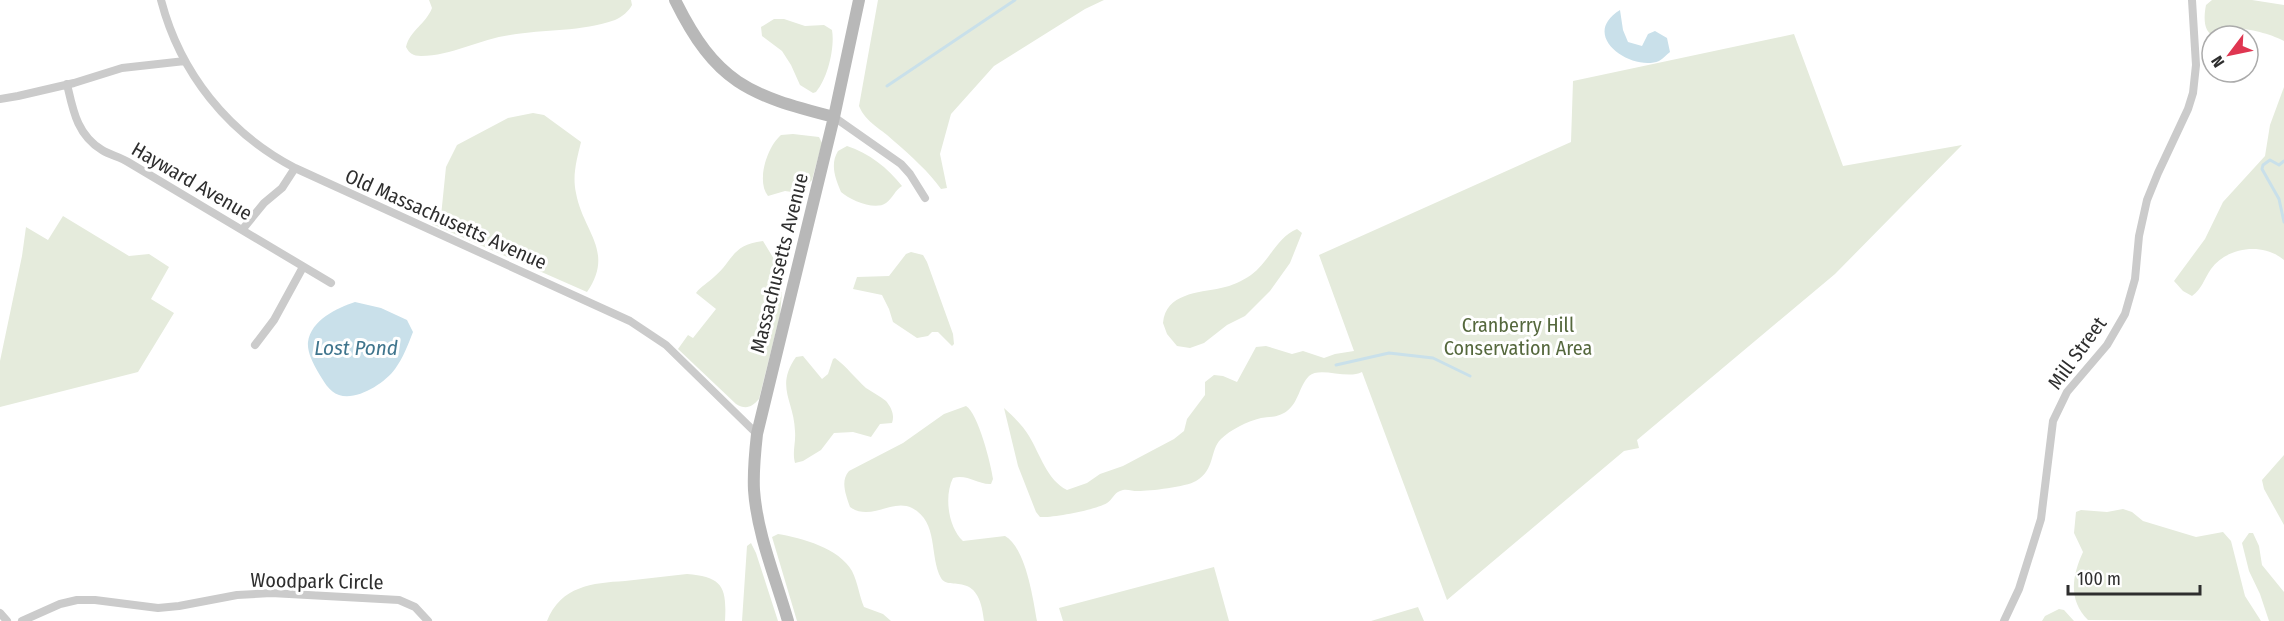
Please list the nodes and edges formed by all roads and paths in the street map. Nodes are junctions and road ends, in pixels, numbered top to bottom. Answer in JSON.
{"nodes":[{"id":1,"x":161,"y":0,"type":"edge"},
{"id":2,"x":675,"y":0,"type":"edge"},
{"id":3,"x":859,"y":0,"type":"edge"},
{"id":4,"x":2193,"y":0,"type":"edge"},
{"id":5,"x":185,"y":61,"type":"junction"},
{"id":6,"x":67,"y":84,"type":"junction"},
{"id":7,"x":0,"y":99,"type":"edge"},
{"id":8,"x":834,"y":117,"type":"junction"},
{"id":9,"x":295,"y":168,"type":"junction"},
{"id":10,"x":925,"y":198,"type":"dead end"},
{"id":11,"x":242,"y":230,"type":"junction"},
{"id":12,"x":303,"y":267,"type":"junction"},
{"id":13,"x":331,"y":283,"type":"dead end"},
{"id":14,"x":255,"y":345,"type":"dead end"},
{"id":15,"x":757,"y":434,"type":"junction"},
{"id":16,"x":0,"y":613,"type":"edge"},
{"id":17,"x":7,"y":621,"type":"edge"},
{"id":18,"x":22,"y":621,"type":"edge"},
{"id":19,"x":428,"y":621,"type":"edge"},
{"id":20,"x":788,"y":621,"type":"edge"},
{"id":21,"x":2004,"y":621,"type":"edge"}],
"edges":[{"from":1,"to":5,"type":"street","name":"Old Massachusetts Avenue"},
{"from":2,"to":8,"type":"main road"},
{"from":3,"to":8,"type":"main road","name":"Massachusetts Avenue"},
{"from":4,"to":21,"type":"street","name":"Mill Street"},
{"from":5,"to":6,"type":"street"},
{"from":5,"to":9,"type":"street","name":"Old Massachusetts Avenue"},
{"from":6,"to":7,"type":"street"},
{"from":6,"to":11,"type":"street","name":"Hayward Avenue"},
{"from":8,"to":10,"type":"street"},
{"from":8,"to":15,"type":"main road","name":"Massachusetts Avenue"},
{"from":9,"to":11,"type":"street"},
{"from":9,"to":15,"type":"street","name":"Old Massachusetts Avenue"},
{"from":11,"to":12,"type":"street","name":"Hayward Avenue"},
{"from":12,"to":13,"type":"street","name":"Hayward Avenue"},
{"from":12,"to":14,"type":"street"},
{"from":15,"to":20,"type":"main road","name":"Massachusetts Avenue"},
{"from":16,"to":17,"type":"street"},
{"from":18,"to":19,"type":"street","name":"Woodpark Circle"}]}
